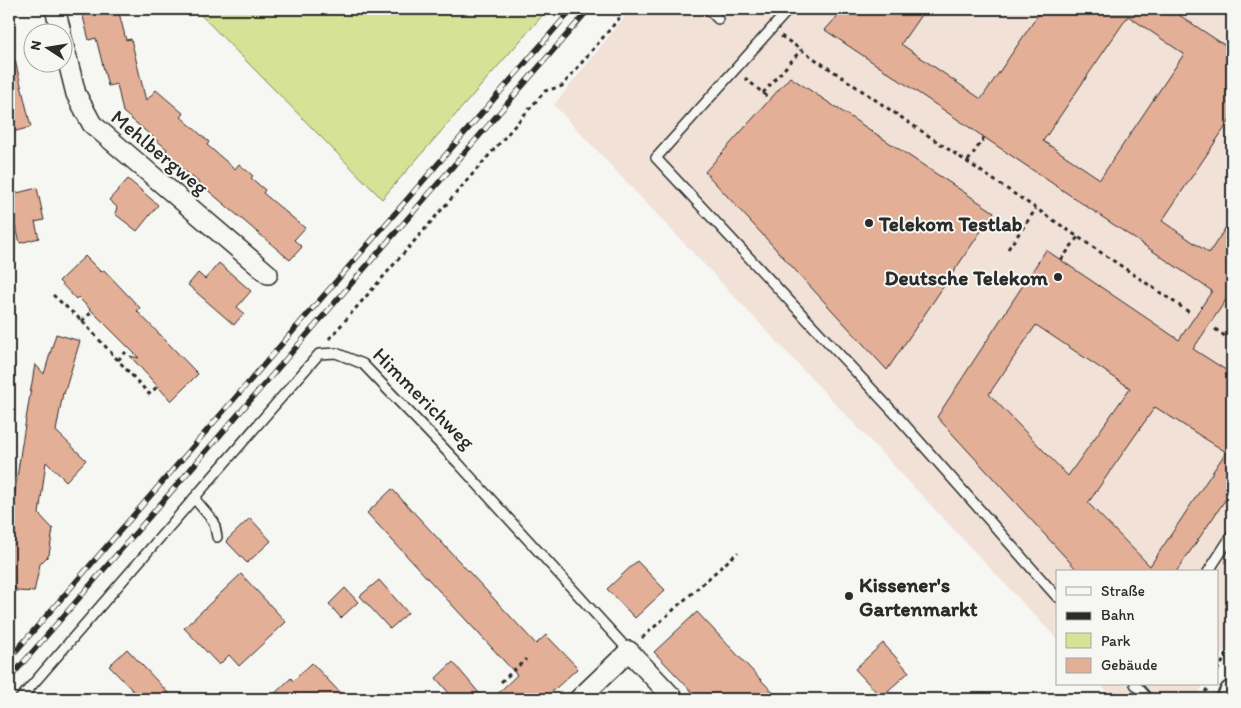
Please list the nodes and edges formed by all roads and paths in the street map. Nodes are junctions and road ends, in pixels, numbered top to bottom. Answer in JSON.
{"nodes":[{"id":1,"x":55,"y":9,"type":"edge"},
{"id":2,"x":627,"y":9,"type":"edge"},
{"id":3,"x":708,"y":9,"type":"edge"},
{"id":4,"x":788,"y":9,"type":"edge"},
{"id":5,"x":1227,"y":9,"type":"edge"},
{"id":6,"x":1232,"y":12,"type":"edge"},
{"id":7,"x":718,"y":20,"type":"dead end"},
{"id":8,"x":58,"y":22,"type":"edge"},
{"id":9,"x":771,"y":29,"type":"junction"},
{"id":10,"x":801,"y":50,"type":"junction"},
{"id":11,"x":735,"y":70,"type":"junction"},
{"id":12,"x":70,"y":72,"type":"edge"},
{"id":13,"x":763,"y":93,"type":"junction"},
{"id":14,"x":770,"y":99,"type":"dead end"},
{"id":15,"x":984,"y":138,"type":"dead end"},
{"id":16,"x":968,"y":161,"type":"junction"},
{"id":17,"x":1036,"y":209,"type":"junction"},
{"id":18,"x":1078,"y":237,"type":"junction"},
{"id":19,"x":1008,"y":249,"type":"dead end"},
{"id":20,"x":1061,"y":260,"type":"dead end"},
{"id":21,"x":268,"y":274,"type":"dead end"},
{"id":22,"x":53,"y":295,"type":"dead end"},
{"id":23,"x":92,"y":311,"type":"dead end"},
{"id":24,"x":1188,"y":312,"type":"dead end"},
{"id":25,"x":82,"y":321,"type":"junction"},
{"id":26,"x":1214,"y":329,"type":"dead end"},
{"id":27,"x":1232,"y":340,"type":"edge"},
{"id":28,"x":126,"y":352,"type":"dead end"},
{"id":29,"x":319,"y":354,"type":"junction"},
{"id":30,"x":118,"y":360,"type":"junction"},
{"id":31,"x":157,"y":387,"type":"dead end"},
{"id":32,"x":194,"y":498,"type":"junction"},
{"id":33,"x":1226,"y":500,"type":"dead end"},
{"id":34,"x":1232,"y":504,"type":"edge"},
{"id":35,"x":1232,"y":535,"type":"edge"},
{"id":36,"x":217,"y":537,"type":"dead end"},
{"id":37,"x":738,"y":552,"type":"dead end"},
{"id":38,"x":1209,"y":570,"type":"edge"},
{"id":39,"x":1056,"y":596,"type":"edge"},
{"id":40,"x":1232,"y":646,"type":"edge"},
{"id":41,"x":629,"y":651,"type":"junction"},
{"id":42,"x":526,"y":659,"type":"dead end"},
{"id":43,"x":1218,"y":669,"type":"edge"},
{"id":44,"x":501,"y":682,"type":"dead end"},
{"id":45,"x":1137,"y":686,"type":"edge"},
{"id":46,"x":1209,"y":686,"type":"edge"},
{"id":47,"x":1232,"y":693,"type":"edge"},
{"id":48,"x":20,"y":699,"type":"edge"},
{"id":49,"x":579,"y":699,"type":"edge"},
{"id":50,"x":674,"y":699,"type":"edge"},
{"id":51,"x":1148,"y":699,"type":"edge"},
{"id":52,"x":1202,"y":699,"type":"edge"},
{"id":53,"x":1229,"y":699,"type":"edge"}],
"edges":[{"from":1,"to":8,"type":"street"},
{"from":2,"to":29,"type":"path"},
{"from":3,"to":7,"type":"lane"},
{"from":4,"to":9,"type":"lane"},
{"from":5,"to":6,"type":"path"},
{"from":9,"to":10,"type":"path"},
{"from":9,"to":11,"type":"lane"},
{"from":10,"to":13,"type":"path"},
{"from":10,"to":16,"type":"path"},
{"from":11,"to":13,"type":"path"},
{"from":11,"to":39,"type":"lane"},
{"from":12,"to":21,"type":"street","name":"Mehlbergweg"},
{"from":13,"to":14,"type":"path"},
{"from":15,"to":16,"type":"path"},
{"from":16,"to":17,"type":"path"},
{"from":17,"to":18,"type":"path"},
{"from":17,"to":19,"type":"path"},
{"from":18,"to":20,"type":"path"},
{"from":18,"to":24,"type":"path"},
{"from":22,"to":25,"type":"path"},
{"from":23,"to":25,"type":"path"},
{"from":25,"to":30,"type":"path"},
{"from":26,"to":27,"type":"path"},
{"from":28,"to":30,"type":"path"},
{"from":29,"to":32,"type":"lane"},
{"from":29,"to":41,"type":"lane","name":"Himmerichweg"},
{"from":30,"to":31,"type":"path"},
{"from":32,"to":36,"type":"lane"},
{"from":32,"to":48,"type":"lane"},
{"from":33,"to":34,"type":"path"},
{"from":35,"to":38,"type":"lane"},
{"from":37,"to":41,"type":"path"},
{"from":40,"to":43,"type":"path"},
{"from":41,"to":49,"type":"street"},
{"from":41,"to":50,"type":"street","name":"Himmerichweg"},
{"from":42,"to":44,"type":"path"},
{"from":45,"to":51,"type":"lane"},
{"from":46,"to":52,"type":"path"},
{"from":47,"to":53,"type":"street"}]}
